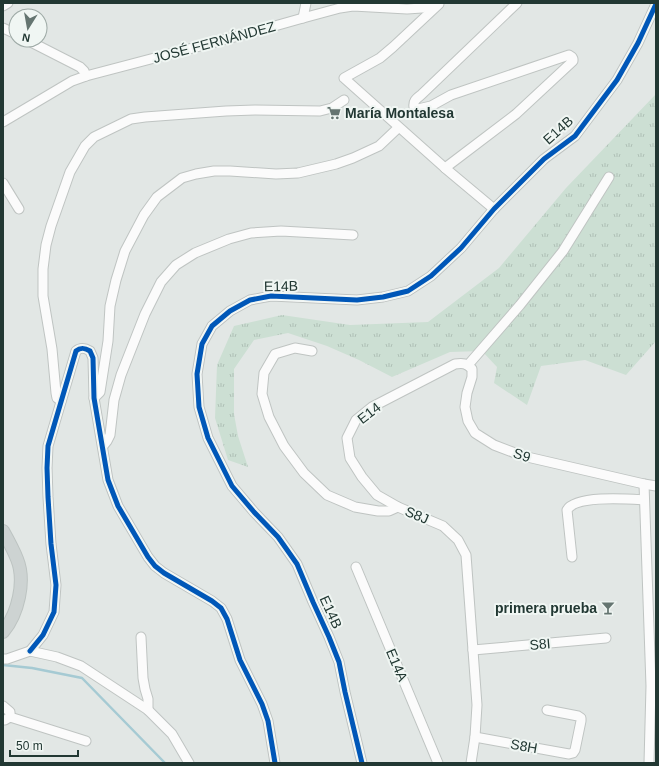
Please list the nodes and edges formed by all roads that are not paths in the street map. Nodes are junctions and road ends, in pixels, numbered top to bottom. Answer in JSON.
{"nodes":[{"id":1,"x":8,"y":3,"type":"edge"},
{"id":2,"x":306,"y":3,"type":"edge"},
{"id":3,"x":437,"y":3,"type":"edge"},
{"id":4,"x":440,"y":3,"type":"edge"},
{"id":5,"x":517,"y":3,"type":"edge"},
{"id":6,"x":656,"y":4,"type":"edge"},
{"id":7,"x":3,"y":6,"type":"edge"},
{"id":8,"x":394,"y":6,"type":"edge"},
{"id":9,"x":303,"y":18,"type":"junction"},
{"id":10,"x":43,"y":48,"type":"edge"},
{"id":11,"x":86,"y":76,"type":"junction"},
{"id":12,"x":344,"y":100,"type":"dead end"},
{"id":13,"x":3,"y":122,"type":"edge"},
{"id":14,"x":398,"y":128,"type":"junction"},
{"id":15,"x":445,"y":168,"type":"junction"},
{"id":16,"x":609,"y":177,"type":"dead end"},
{"id":17,"x":3,"y":183,"type":"edge"},
{"id":18,"x":494,"y":208,"type":"junction"},
{"id":19,"x":19,"y":209,"type":"dead end"},
{"id":20,"x":353,"y":235,"type":"dead end"},
{"id":21,"x":312,"y":351,"type":"dead end"},
{"id":22,"x":468,"y":365,"type":"junction"},
{"id":23,"x":94,"y":398,"type":"junction"},
{"id":24,"x":61,"y":401,"type":"junction"},
{"id":25,"x":103,"y":446,"type":"junction"},
{"id":26,"x":644,"y":484,"type":"junction"},
{"id":27,"x":656,"y":486,"type":"edge"},
{"id":28,"x":644,"y":500,"type":"junction"},
{"id":29,"x":398,"y":507,"type":"junction"},
{"id":30,"x":3,"y":531,"type":"edge"},
{"id":31,"x":572,"y":557,"type":"dead end"},
{"id":32,"x":356,"y":567,"type":"dead end"},
{"id":33,"x":3,"y":632,"type":"edge"},
{"id":34,"x":141,"y":637,"type":"dead end"},
{"id":35,"x":606,"y":638,"type":"dead end"},
{"id":36,"x":473,"y":650,"type":"junction"},
{"id":37,"x":30,"y":651,"type":"junction"},
{"id":38,"x":3,"y":659,"type":"edge"},
{"id":39,"x":3,"y":706,"type":"edge"},
{"id":40,"x":148,"y":710,"type":"junction"},
{"id":41,"x":547,"y":710,"type":"dead end"},
{"id":42,"x":7,"y":718,"type":"edge"},
{"id":43,"x":475,"y":737,"type":"junction"},
{"id":44,"x":86,"y":741,"type":"dead end"},
{"id":45,"x":189,"y":763,"type":"edge"},
{"id":46,"x":275,"y":763,"type":"edge"},
{"id":47,"x":362,"y":763,"type":"edge"},
{"id":48,"x":438,"y":763,"type":"edge"},
{"id":49,"x":471,"y":763,"type":"edge"},
{"id":50,"x":649,"y":763,"type":"edge"}],
"edges":[{"from":1,"to":7,"type":"street"},
{"from":2,"to":9,"type":"street"},
{"from":3,"to":8,"type":"street","name":"JOSÉ FERNÁNDEZ"},
{"from":4,"to":14,"type":"street"},
{"from":5,"to":15,"type":"street"},
{"from":6,"to":18,"type":"street","name":"E14B"},
{"from":8,"to":9,"type":"street","name":"JOSÉ FERNÁNDEZ"},
{"from":9,"to":11,"type":"street","name":"JOSÉ FERNÁNDEZ"},
{"from":10,"to":11,"type":"street"},
{"from":11,"to":13,"type":"street","name":"JOSÉ FERNÁNDEZ"},
{"from":12,"to":24,"type":"street"},
{"from":14,"to":15,"type":"street"},
{"from":14,"to":23,"type":"street"},
{"from":15,"to":18,"type":"street"},
{"from":16,"to":22,"type":"street"},
{"from":17,"to":19,"type":"street"},
{"from":18,"to":47,"type":"street","name":"E14B"},
{"from":20,"to":25,"type":"street"},
{"from":21,"to":29,"type":"street","name":"S8J"},
{"from":22,"to":26,"type":"street","name":"S9"},
{"from":22,"to":29,"type":"street","name":"E14"},
{"from":23,"to":24,"type":"street"},
{"from":23,"to":25,"type":"street"},
{"from":24,"to":37,"type":"street"},
{"from":25,"to":46,"type":"street"},
{"from":26,"to":27,"type":"street","name":"S9"},
{"from":26,"to":28,"type":"street"},
{"from":28,"to":31,"type":"street"},
{"from":28,"to":50,"type":"street"},
{"from":29,"to":36,"type":"street","name":"S8J"},
{"from":30,"to":33,"type":"main road"},
{"from":32,"to":48,"type":"street","name":"E14A"},
{"from":34,"to":40,"type":"street"},
{"from":35,"to":36,"type":"street","name":"S8I"},
{"from":36,"to":43,"type":"street","name":"S8J"},
{"from":37,"to":38,"type":"street"},
{"from":37,"to":40,"type":"street"},
{"from":39,"to":42,"type":"street"},
{"from":40,"to":45,"type":"street"},
{"from":41,"to":43,"type":"street","name":"S8H"},
{"from":42,"to":44,"type":"street"},
{"from":43,"to":49,"type":"street","name":"S8J"}]}
